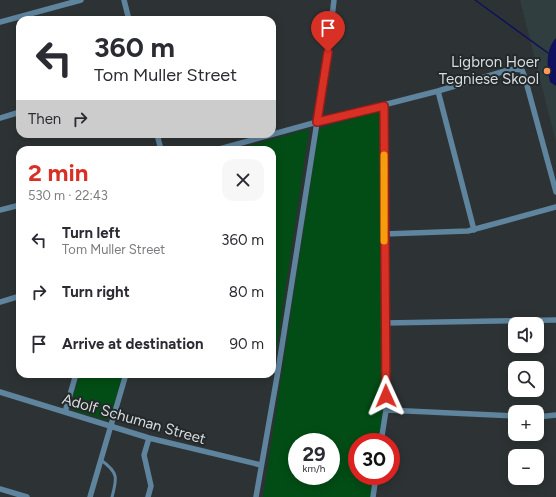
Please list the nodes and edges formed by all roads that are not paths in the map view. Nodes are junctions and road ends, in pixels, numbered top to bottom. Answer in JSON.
{"nodes":[{"id":1,"x":81,"y":0,"type":"edge"},
{"id":2,"x":124,"y":0,"type":"edge"},
{"id":3,"x":334,"y":0,"type":"edge"},
{"id":4,"x":22,"y":16,"type":"edge"},
{"id":5,"x":128,"y":16,"type":"edge"},
{"id":6,"x":16,"y":18,"type":"edge"},
{"id":7,"x":0,"y":22,"type":"edge"},
{"id":8,"x":438,"y":91,"type":"junction"},
{"id":9,"x":384,"y":106,"type":"junction"},
{"id":10,"x":16,"y":113,"type":"edge"},
{"id":11,"x":0,"y":118,"type":"edge"},
{"id":12,"x":317,"y":122,"type":"junction"},
{"id":13,"x":276,"y":133,"type":"edge"},
{"id":14,"x":259,"y":138,"type":"edge"},
{"id":15,"x":230,"y":146,"type":"edge"},
{"id":16,"x":556,"y":192,"type":"edge"},
{"id":17,"x":16,"y":206,"type":"edge"},
{"id":18,"x":556,"y":207,"type":"edge"},
{"id":19,"x":0,"y":210,"type":"edge"},
{"id":20,"x":474,"y":230,"type":"junction"},
{"id":21,"x":384,"y":234,"type":"junction"},
{"id":22,"x":16,"y":297,"type":"edge"},
{"id":23,"x":0,"y":302,"type":"edge"},
{"id":24,"x":556,"y":320,"type":"edge"},
{"id":25,"x":385,"y":323,"type":"junction"},
{"id":26,"x":276,"y":365,"type":"edge"},
{"id":27,"x":75,"y":378,"type":"edge"},
{"id":28,"x":125,"y":378,"type":"edge"},
{"id":29,"x":274,"y":378,"type":"edge"},
{"id":30,"x":0,"y":392,"type":"edge"},
{"id":31,"x":386,"y":410,"type":"junction"},
{"id":32,"x":65,"y":412,"type":"junction"},
{"id":33,"x":556,"y":415,"type":"edge"},
{"id":34,"x":508,"y":416,"type":"edge"},
{"id":35,"x":544,"y":416,"type":"edge"},
{"id":36,"x":110,"y":426,"type":"junction"},
{"id":37,"x":382,"y":433,"type":"edge"},
{"id":38,"x":149,"y":438,"type":"junction"},
{"id":39,"x":102,"y":460,"type":"junction"},
{"id":40,"x":261,"y":465,"type":"junction"},
{"id":41,"x":375,"y":485,"type":"edge"},
{"id":42,"x":0,"y":489,"type":"edge"},
{"id":43,"x":28,"y":497,"type":"edge"},
{"id":44,"x":90,"y":497,"type":"edge"},
{"id":45,"x":112,"y":497,"type":"edge"},
{"id":46,"x":148,"y":497,"type":"edge"},
{"id":47,"x":256,"y":497,"type":"edge"},
{"id":48,"x":374,"y":497,"type":"edge"}],
"edges":[{"from":1,"to":4,"type":"street"},
{"from":2,"to":5,"type":"street"},
{"from":3,"to":12,"type":"street"},
{"from":6,"to":7,"type":"street"},
{"from":8,"to":9,"type":"street"},
{"from":8,"to":16,"type":"street"},
{"from":8,"to":20,"type":"street"},
{"from":9,"to":12,"type":"street"},
{"from":9,"to":21,"type":"street"},
{"from":10,"to":11,"type":"street"},
{"from":12,"to":13,"type":"street"},
{"from":12,"to":26,"type":"street"},
{"from":14,"to":15,"type":"street"},
{"from":17,"to":19,"type":"street"},
{"from":18,"to":20,"type":"street"},
{"from":20,"to":21,"type":"street"},
{"from":21,"to":25,"type":"street"},
{"from":22,"to":23,"type":"street"},
{"from":24,"to":25,"type":"street"},
{"from":25,"to":31,"type":"street"},
{"from":27,"to":32,"type":"street"},
{"from":28,"to":36,"type":"street"},
{"from":29,"to":40,"type":"street"},
{"from":30,"to":32,"type":"street","name":"Adolf Schuman Street"},
{"from":31,"to":34,"type":"street"},
{"from":31,"to":37,"type":"street"},
{"from":32,"to":36,"type":"street","name":"Adolf Schuman Street"},
{"from":33,"to":35,"type":"street"},
{"from":36,"to":38,"type":"street","name":"Adolf Schuman Street"},
{"from":36,"to":39,"type":"street"},
{"from":38,"to":40,"type":"street","name":"Adolf Schuman Street"},
{"from":38,"to":46,"type":"street"},
{"from":39,"to":44,"type":"street"},
{"from":39,"to":45,"type":"lane"},
{"from":40,"to":47,"type":"street"},
{"from":41,"to":48,"type":"street"},
{"from":42,"to":43,"type":"street"}]}
